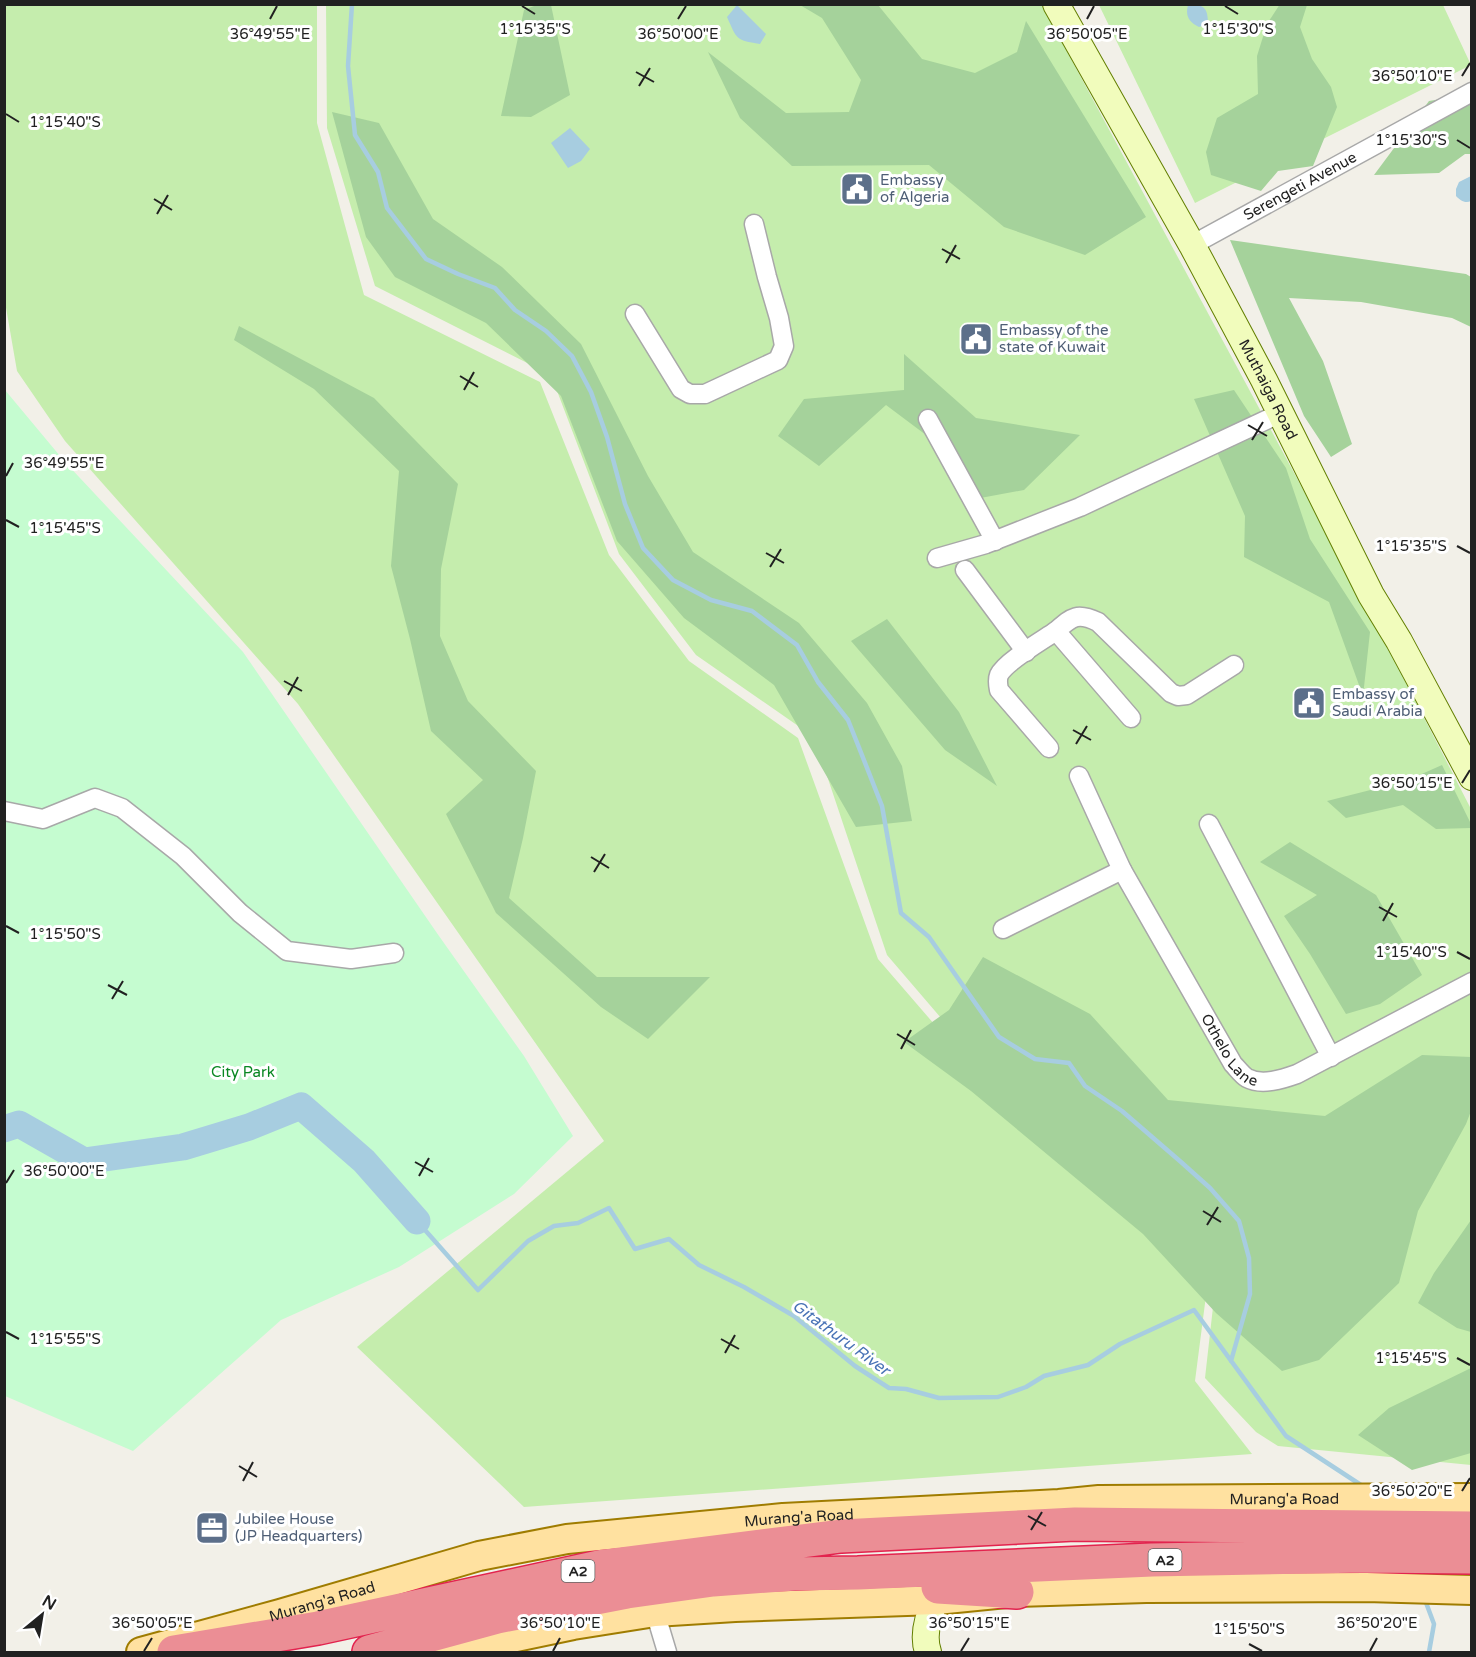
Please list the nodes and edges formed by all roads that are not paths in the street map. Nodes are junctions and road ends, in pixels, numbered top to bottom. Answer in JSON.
{"nodes":[{"id":1,"x":1056,"y":4,"type":"edge"},
{"id":2,"x":1472,"y":92,"type":"edge"},
{"id":3,"x":754,"y":224,"type":"dead end"},
{"id":4,"x":1192,"y":245,"type":"junction"},
{"id":5,"x":635,"y":314,"type":"dead end"},
{"id":6,"x":1281,"y":413,"type":"junction"},
{"id":7,"x":928,"y":419,"type":"dead end"},
{"id":8,"x":995,"y":540,"type":"junction"},
{"id":9,"x":938,"y":558,"type":"dead end"},
{"id":10,"x":965,"y":570,"type":"dead end"},
{"id":11,"x":1056,"y":631,"type":"junction"},
{"id":12,"x":1026,"y":652,"type":"junction"},
{"id":13,"x":1234,"y":665,"type":"dead end"},
{"id":14,"x":1131,"y":718,"type":"dead end"},
{"id":15,"x":1049,"y":748,"type":"dead end"},
{"id":16,"x":1079,"y":776,"type":"dead end"},
{"id":17,"x":1472,"y":777,"type":"edge"},
{"id":18,"x":4,"y":811,"type":"edge"},
{"id":19,"x":1209,"y":824,"type":"dead end"},
{"id":20,"x":1122,"y":870,"type":"junction"},
{"id":21,"x":1003,"y":929,"type":"dead end"},
{"id":22,"x":394,"y":953,"type":"dead end"},
{"id":23,"x":1472,"y":982,"type":"edge"},
{"id":24,"x":1331,"y":1057,"type":"junction"},
{"id":25,"x":1472,"y":1498,"type":"edge"},
{"id":26,"x":1059,"y":1504,"type":"junction"},
{"id":27,"x":1472,"y":1528,"type":"edge"},
{"id":28,"x":841,"y":1536,"type":"junction"},
{"id":29,"x":1472,"y":1557,"type":"edge"},
{"id":30,"x":858,"y":1573,"type":"junction"},
{"id":31,"x":1472,"y":1590,"type":"edge"},
{"id":32,"x":1017,"y":1592,"type":"junction"},
{"id":33,"x":936,"y":1600,"type":"junction"},
{"id":34,"x":655,"y":1612,"type":"junction"},
{"id":35,"x":318,"y":1628,"type":"junction"},
{"id":36,"x":141,"y":1653,"type":"edge"},
{"id":37,"x":174,"y":1653,"type":"edge"},
{"id":38,"x":259,"y":1653,"type":"edge"},
{"id":39,"x":369,"y":1653,"type":"edge"},
{"id":40,"x":445,"y":1653,"type":"edge"},
{"id":41,"x":667,"y":1653,"type":"edge"},
{"id":42,"x":927,"y":1653,"type":"edge"}],
"edges":[{"from":1,"to":4,"type":"main road","name":"Muthaiga Road"},
{"from":2,"to":4,"type":"street","name":"Serengeti Avenue"},
{"from":3,"to":5,"type":"street"},
{"from":4,"to":6,"type":"main road","name":"Muthaiga Road"},
{"from":6,"to":8,"type":"street"},
{"from":6,"to":17,"type":"main road","name":"Muthaiga Road"},
{"from":7,"to":8,"type":"street"},
{"from":8,"to":9,"type":"street"},
{"from":10,"to":12,"type":"street"},
{"from":11,"to":12,"type":"street"},
{"from":11,"to":13,"type":"street"},
{"from":11,"to":14,"type":"street"},
{"from":12,"to":15,"type":"street"},
{"from":16,"to":20,"type":"street","name":"Othelo Lane"},
{"from":18,"to":22,"type":"street"},
{"from":19,"to":24,"type":"street"},
{"from":20,"to":21,"type":"street"},
{"from":20,"to":24,"type":"street","name":"Othelo Lane"},
{"from":23,"to":24,"type":"street","name":"Othelo Lane"},
{"from":25,"to":26,"type":"main road","name":"Murang'a Road"},
{"from":26,"to":28,"type":"highway"},
{"from":26,"to":36,"type":"main road","name":"Murang'a Road"},
{"from":27,"to":28,"type":"highway","name":"Murang'a Road","number":"A2"},
{"from":28,"to":35,"type":"highway","name":"Murang'a Road","number":"A2"},
{"from":29,"to":30,"type":"highway","number":"A2"},
{"from":30,"to":32,"type":"highway"},
{"from":30,"to":39,"type":"highway","number":"A2"},
{"from":31,"to":32,"type":"main road"},
{"from":32,"to":33,"type":"main road"},
{"from":33,"to":34,"type":"main road"},
{"from":33,"to":42,"type":"main road"},
{"from":34,"to":40,"type":"main road"},
{"from":34,"to":41,"type":"street"},
{"from":35,"to":37,"type":"highway","name":"Murang'a Road","number":"A2"},
{"from":35,"to":38,"type":"highway","name":"Murang'a Road"}]}
